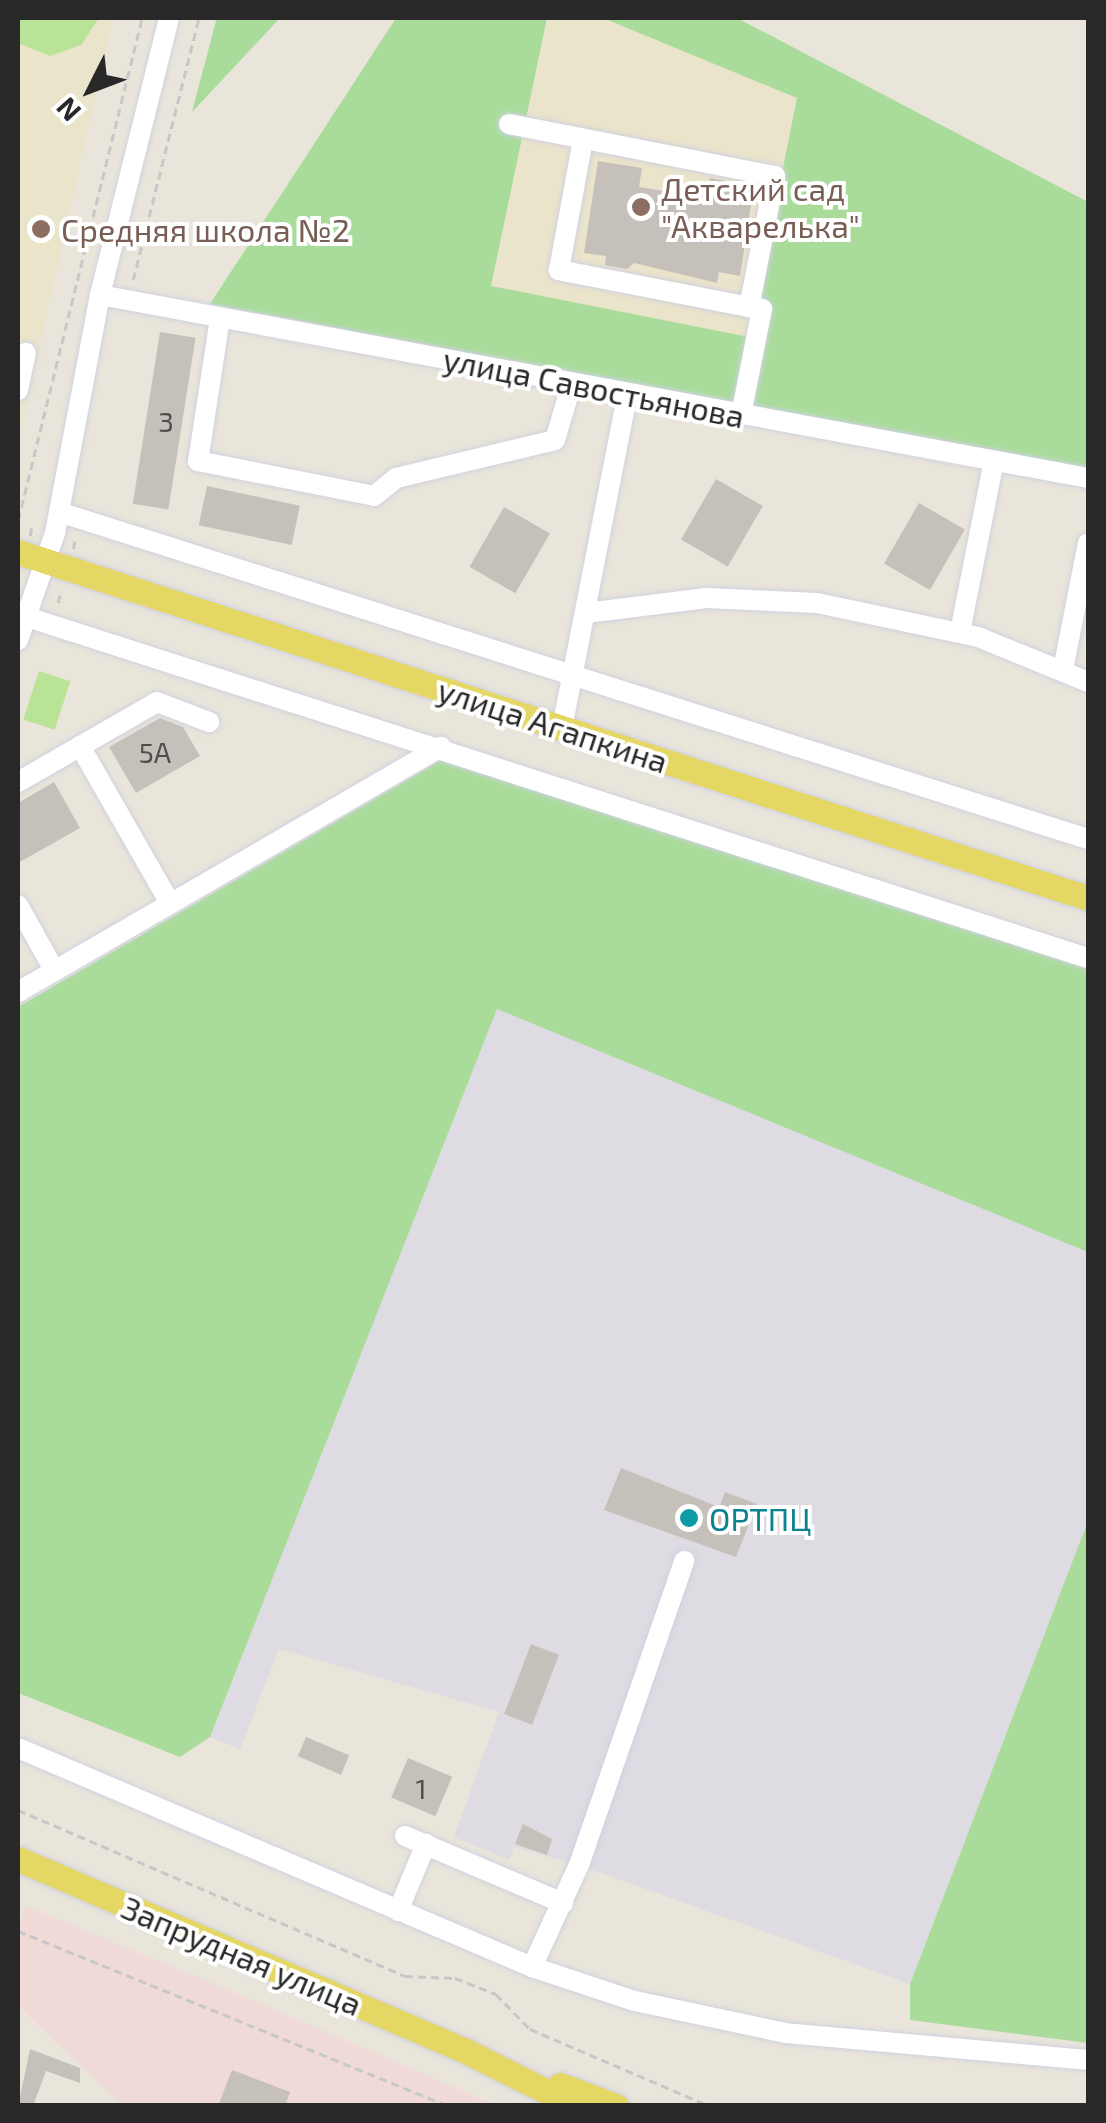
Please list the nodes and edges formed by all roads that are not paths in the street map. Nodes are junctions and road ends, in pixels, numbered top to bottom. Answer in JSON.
{"nodes":[{"id":1,"x":170,"y":18,"type":"edge"},
{"id":2,"x":509,"y":124,"type":"dead end"},
{"id":3,"x":583,"y":139,"type":"junction"},
{"id":4,"x":100,"y":295,"type":"junction"},
{"id":5,"x":749,"y":307,"type":"junction"},
{"id":6,"x":220,"y":318,"type":"junction"},
{"id":7,"x":26,"y":353,"type":"dead end"},
{"id":8,"x":572,"y":383,"type":"junction"},
{"id":9,"x":18,"y":390,"type":"edge"},
{"id":10,"x":628,"y":393,"type":"junction"},
{"id":11,"x":741,"y":415,"type":"junction"},
{"id":12,"x":994,"y":461,"type":"junction"},
{"id":13,"x":1088,"y":478,"type":"edge"},
{"id":14,"x":59,"y":512,"type":"junction"},
{"id":15,"x":1088,"y":542,"type":"edge"},
{"id":16,"x":18,"y":552,"type":"edge"},
{"id":17,"x":48,"y":562,"type":"junction"},
{"id":18,"x":586,"y":613,"type":"junction"},
{"id":19,"x":27,"y":618,"type":"junction"},
{"id":20,"x":960,"y":632,"type":"junction"},
{"id":21,"x":18,"y":640,"type":"edge"},
{"id":22,"x":1063,"y":670,"type":"junction"},
{"id":23,"x":574,"y":674,"type":"junction"},
{"id":24,"x":1088,"y":682,"type":"edge"},
{"id":25,"x":209,"y":722,"type":"dead end"},
{"id":26,"x":562,"y":728,"type":"junction"},
{"id":27,"x":80,"y":746,"type":"junction"},
{"id":28,"x":441,"y":748,"type":"junction"},
{"id":29,"x":18,"y":782,"type":"edge"},
{"id":30,"x":1088,"y":840,"type":"edge"},
{"id":31,"x":1088,"y":898,"type":"edge"},
{"id":32,"x":170,"y":903,"type":"junction"},
{"id":33,"x":18,"y":905,"type":"edge"},
{"id":34,"x":1088,"y":958,"type":"edge"},
{"id":35,"x":54,"y":970,"type":"junction"},
{"id":36,"x":18,"y":992,"type":"edge"},
{"id":37,"x":684,"y":1561,"type":"dead end"},
{"id":38,"x":18,"y":1748,"type":"edge"},
{"id":39,"x":405,"y":1836,"type":"dead end"},
{"id":40,"x":426,"y":1844,"type":"junction"},
{"id":41,"x":18,"y":1859,"type":"edge"},
{"id":42,"x":563,"y":1903,"type":"junction"},
{"id":43,"x":398,"y":1910,"type":"junction"},
{"id":44,"x":532,"y":1967,"type":"junction"},
{"id":45,"x":466,"y":2051,"type":"junction"},
{"id":46,"x":1088,"y":2060,"type":"edge"},
{"id":47,"x":576,"y":2106,"type":"edge"},
{"id":48,"x":616,"y":2106,"type":"edge"}],
"edges":[{"from":1,"to":4,"type":"street"},
{"from":2,"to":3,"type":"street"},
{"from":3,"to":5,"type":"street"},
{"from":3,"to":5,"type":"street"},
{"from":4,"to":6,"type":"street","name":"улица Савостьянова"},
{"from":4,"to":14,"type":"street"},
{"from":5,"to":11,"type":"street"},
{"from":6,"to":8,"type":"street","name":"улица Савостьянова"},
{"from":6,"to":8,"type":"street"},
{"from":7,"to":9,"type":"street"},
{"from":8,"to":10,"type":"street","name":"улица Савостьянова"},
{"from":10,"to":11,"type":"street","name":"улица Савостьянова"},
{"from":10,"to":18,"type":"street"},
{"from":11,"to":12,"type":"street","name":"улица Савостьянова"},
{"from":12,"to":13,"type":"street","name":"улица Савостьянова"},
{"from":12,"to":20,"type":"street"},
{"from":14,"to":17,"type":"street"},
{"from":14,"to":23,"type":"street"},
{"from":15,"to":22,"type":"street"},
{"from":16,"to":17,"type":"main road","name":"улица Агапкина"},
{"from":17,"to":19,"type":"street"},
{"from":17,"to":26,"type":"main road","name":"улица Агапкина"},
{"from":18,"to":20,"type":"street"},
{"from":18,"to":23,"type":"street"},
{"from":19,"to":21,"type":"street"},
{"from":19,"to":28,"type":"street"},
{"from":20,"to":22,"type":"street"},
{"from":22,"to":24,"type":"street"},
{"from":23,"to":26,"type":"street"},
{"from":23,"to":30,"type":"street"},
{"from":25,"to":27,"type":"street"},
{"from":26,"to":31,"type":"main road","name":"улица Агапкина"},
{"from":27,"to":29,"type":"street"},
{"from":27,"to":32,"type":"street"},
{"from":28,"to":32,"type":"street"},
{"from":28,"to":34,"type":"street"},
{"from":32,"to":35,"type":"street"},
{"from":33,"to":35,"type":"street"},
{"from":35,"to":36,"type":"street"},
{"from":37,"to":42,"type":"street"},
{"from":38,"to":43,"type":"street"},
{"from":39,"to":40,"type":"street"},
{"from":40,"to":42,"type":"street"},
{"from":40,"to":43,"type":"street"},
{"from":41,"to":45,"type":"main road","name":"Запрудная улица"},
{"from":42,"to":44,"type":"street"},
{"from":43,"to":44,"type":"street"},
{"from":44,"to":46,"type":"street"},
{"from":45,"to":47,"type":"main road","name":"Запрудная улица"},
{"from":45,"to":48,"type":"main road","name":"Запрудная улица"}]}
